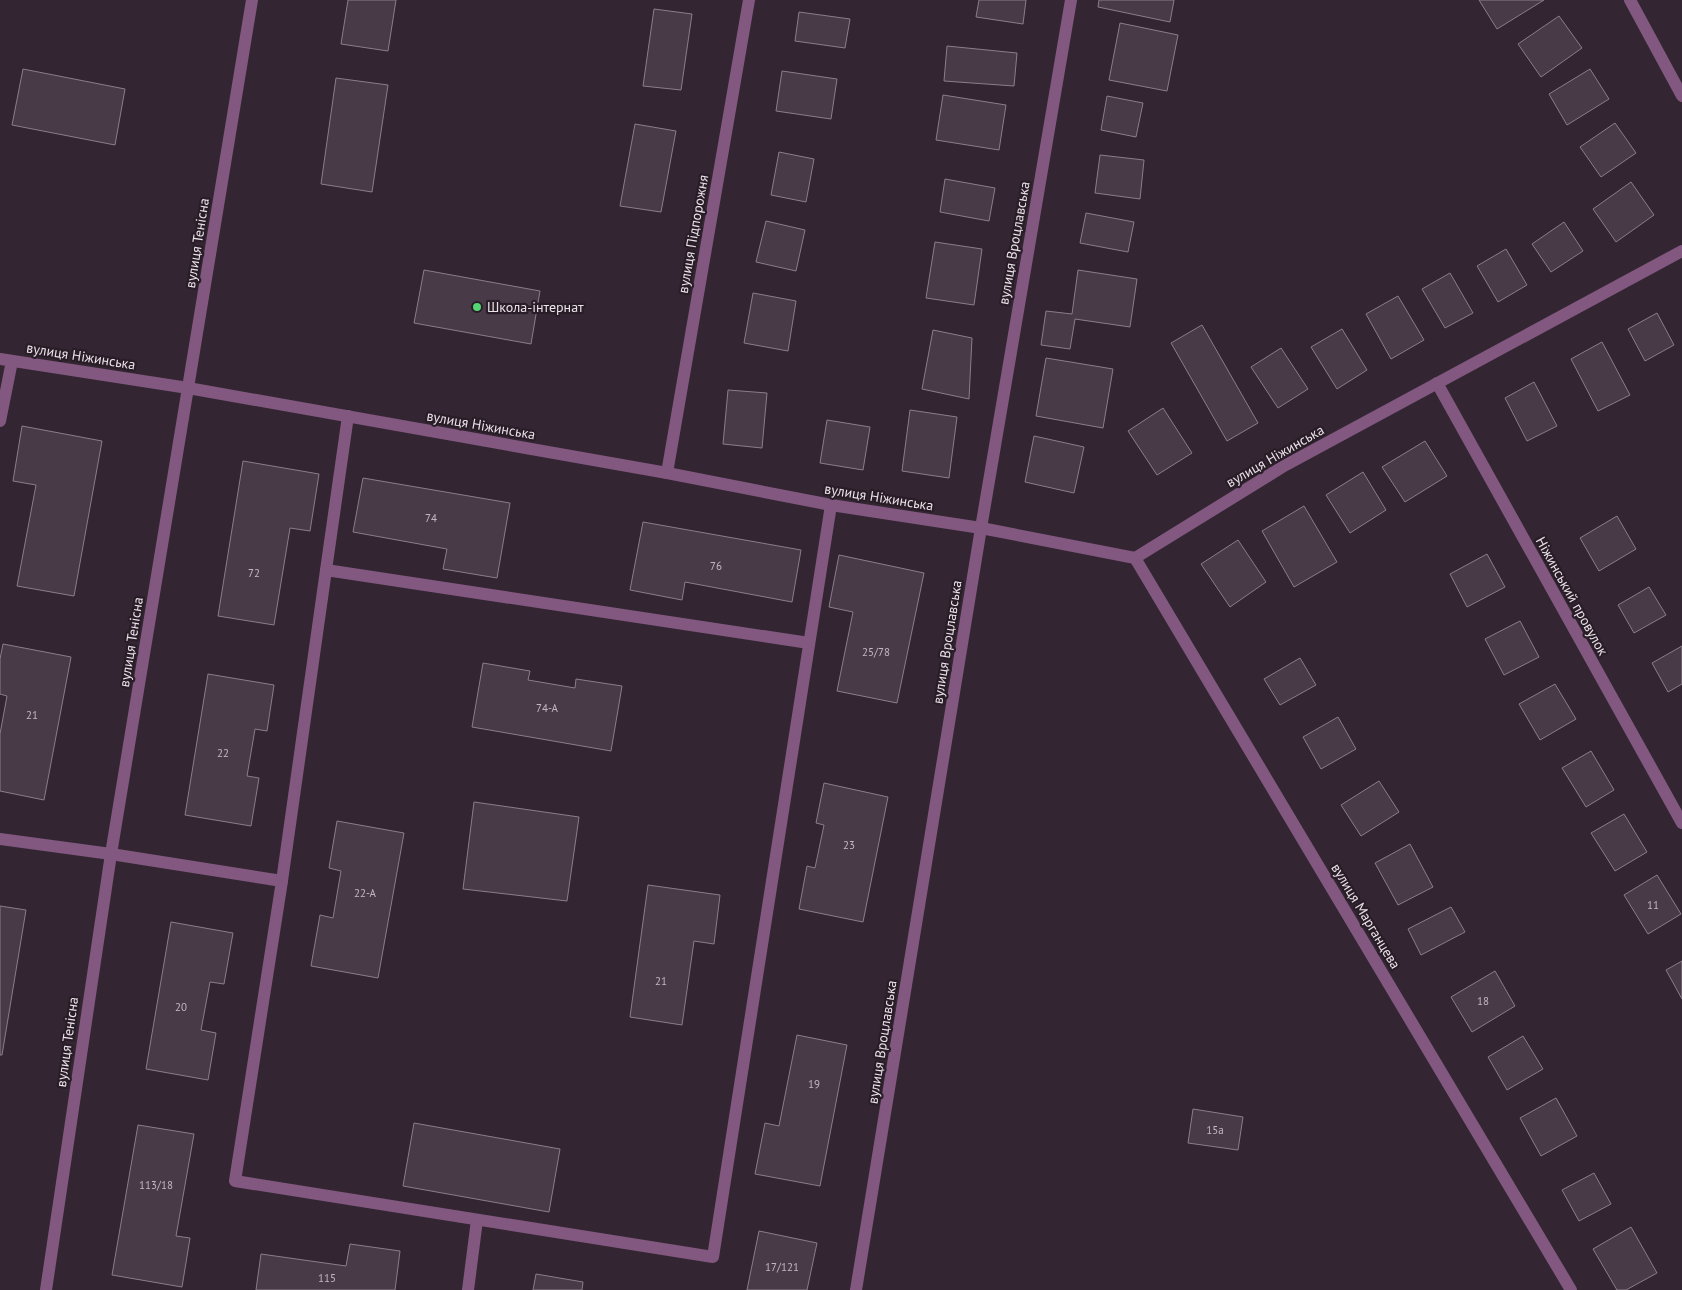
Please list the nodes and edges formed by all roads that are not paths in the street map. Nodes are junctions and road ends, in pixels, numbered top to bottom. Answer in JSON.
{"nodes":[{"id":1,"x":252,"y":0,"type":"edge"},
{"id":2,"x":749,"y":0,"type":"edge"},
{"id":3,"x":1071,"y":0,"type":"edge"},
{"id":4,"x":1630,"y":0,"type":"edge"},
{"id":5,"x":1682,"y":96,"type":"edge"},
{"id":6,"x":1682,"y":251,"type":"edge"},
{"id":7,"x":6,"y":360,"type":"edge"},
{"id":8,"x":1437,"y":383,"type":"junction"},
{"id":9,"x":188,"y":388,"type":"junction"},
{"id":10,"x":348,"y":416,"type":"junction"},
{"id":11,"x":0,"y":421,"type":"edge"},
{"id":12,"x":668,"y":473,"type":"junction"},
{"id":13,"x":831,"y":505,"type":"junction"},
{"id":14,"x":981,"y":528,"type":"junction"},
{"id":15,"x":1135,"y":558,"type":"junction"},
{"id":16,"x":326,"y":570,"type":"junction"},
{"id":17,"x":809,"y":643,"type":"junction"},
{"id":18,"x":1682,"y":824,"type":"edge"},
{"id":19,"x":0,"y":839,"type":"edge"},
{"id":20,"x":111,"y":854,"type":"junction"},
{"id":21,"x":282,"y":881,"type":"junction"},
{"id":22,"x":477,"y":1220,"type":"junction"},
{"id":23,"x":46,"y":1290,"type":"edge"},
{"id":24,"x":468,"y":1290,"type":"edge"},
{"id":25,"x":856,"y":1290,"type":"edge"},
{"id":26,"x":1571,"y":1290,"type":"edge"}],
"edges":[{"from":1,"to":9,"type":"street","name":"вулиця Тенісна"},
{"from":2,"to":12,"type":"street","name":"вулиця Підпорожня"},
{"from":3,"to":14,"type":"street","name":"вулиця Вроцлавська"},
{"from":4,"to":5,"type":"street"},
{"from":6,"to":8,"type":"street","name":"вулиця Ніжинська"},
{"from":7,"to":9,"type":"street","name":"вулиця Ніжинська"},
{"from":7,"to":11,"type":"street"},
{"from":8,"to":15,"type":"street","name":"вулиця Ніжинська"},
{"from":8,"to":18,"type":"street","name":"Ніжинський провулок"},
{"from":9,"to":10,"type":"street","name":"вулиця Ніжинська"},
{"from":9,"to":20,"type":"street","name":"вулиця Тенісна"},
{"from":10,"to":12,"type":"street","name":"вулиця Ніжинська"},
{"from":10,"to":16,"type":"street"},
{"from":12,"to":13,"type":"street","name":"вулиця Ніжинська"},
{"from":13,"to":14,"type":"street","name":"вулиця Ніжинська"},
{"from":13,"to":17,"type":"street"},
{"from":14,"to":15,"type":"street","name":"вулиця Ніжинська"},
{"from":14,"to":25,"type":"street","name":"вулиця Вроцлавська"},
{"from":15,"to":26,"type":"street","name":"вулиця Марганцева"},
{"from":16,"to":17,"type":"street"},
{"from":16,"to":21,"type":"street"},
{"from":17,"to":22,"type":"street"},
{"from":19,"to":20,"type":"street"},
{"from":20,"to":21,"type":"street"},
{"from":20,"to":23,"type":"street","name":"вулиця Тенісна"},
{"from":21,"to":22,"type":"street"},
{"from":22,"to":24,"type":"street"}]}
